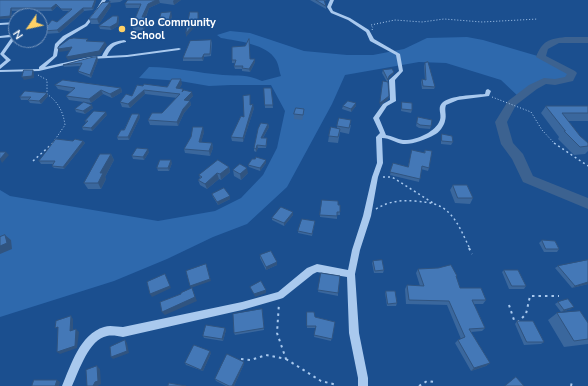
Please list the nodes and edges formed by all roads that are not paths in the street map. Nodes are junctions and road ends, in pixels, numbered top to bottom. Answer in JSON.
{"nodes":[{"id":1,"x":104,"y":0,"type":"edge"},
{"id":2,"x":332,"y":0,"type":"edge"},
{"id":3,"x":124,"y":41,"type":"dead end"},
{"id":4,"x":8,"y":45,"type":"edge"},
{"id":5,"x":179,"y":49,"type":"dead end"},
{"id":6,"x":104,"y":57,"type":"junction"},
{"id":7,"x":0,"y":69,"type":"edge"},
{"id":8,"x":39,"y":70,"type":"junction"},
{"id":9,"x":487,"y":93,"type":"road end"},
{"id":10,"x":379,"y":137,"type":"junction"},
{"id":11,"x":351,"y":274,"type":"junction"},
{"id":12,"x":67,"y":386,"type":"edge"},
{"id":13,"x":363,"y":386,"type":"edge"}],
"edges":[{"from":1,"to":8,"type":"street"},
{"from":2,"to":10,"type":"street"},
{"from":3,"to":6,"type":"street"},
{"from":4,"to":7,"type":"street"},
{"from":5,"to":6,"type":"street"},
{"from":6,"to":8,"type":"street"},
{"from":7,"to":8,"type":"street"},
{"from":9,"to":10,"type":"street"},
{"from":10,"to":11,"type":"street"},
{"from":11,"to":12,"type":"street"},
{"from":11,"to":13,"type":"street"}]}
